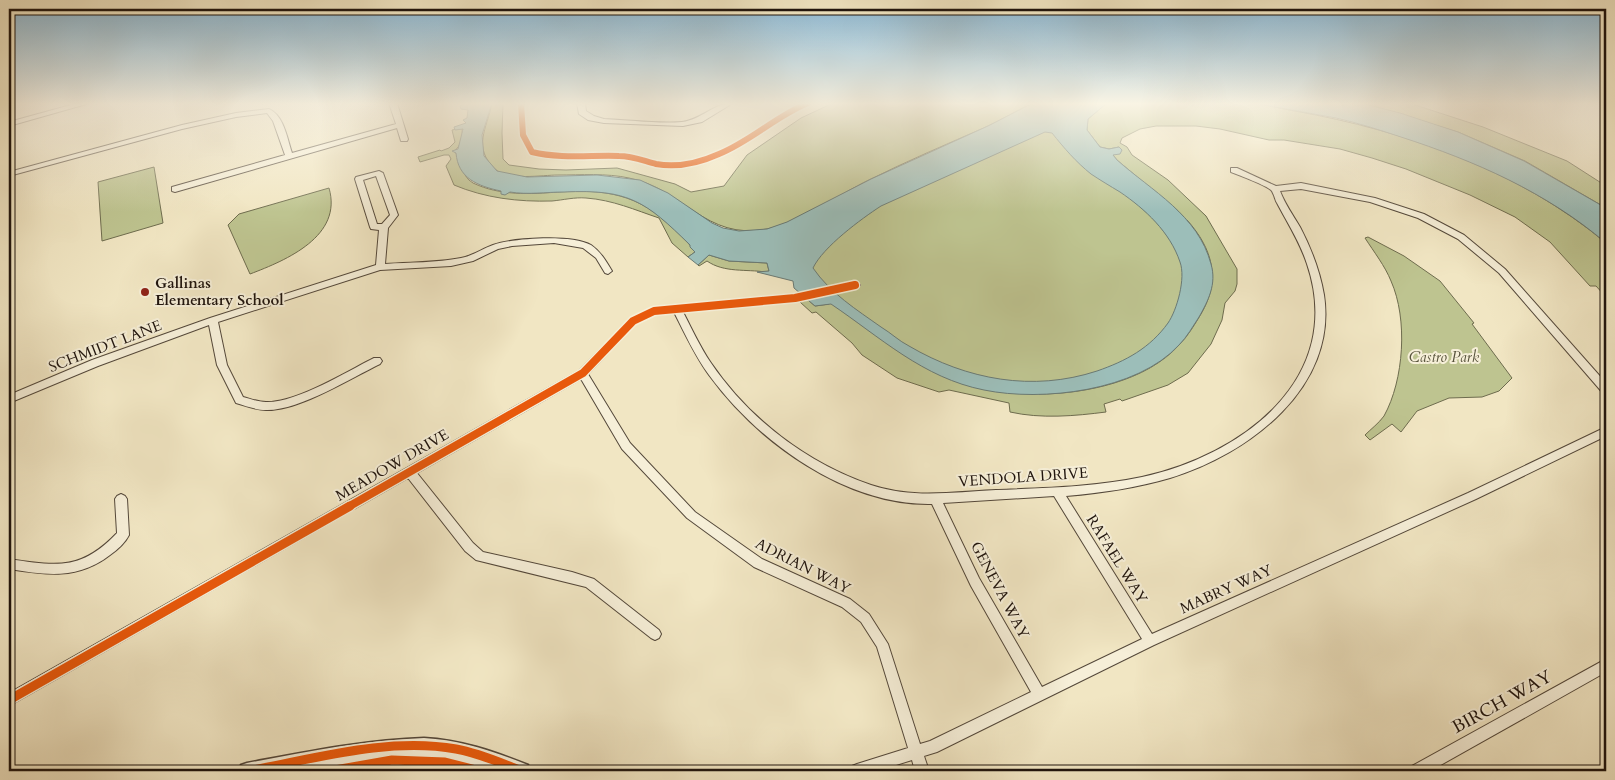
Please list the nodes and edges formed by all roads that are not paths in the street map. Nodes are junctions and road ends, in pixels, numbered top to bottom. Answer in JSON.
{"nodes":[{"id":1,"x":132,"y":139,"type":"edge"},
{"id":2,"x":284,"y":139,"type":"edge"},
{"id":3,"x":348,"y":139,"type":"edge"},
{"id":4,"x":289,"y":156,"type":"junction"},
{"id":5,"x":1234,"y":170,"type":"dead end"},
{"id":6,"x":9,"y":174,"type":"edge"},
{"id":7,"x":1275,"y":188,"type":"junction"},
{"id":8,"x":174,"y":189,"type":"dead end"},
{"id":9,"x":384,"y":227,"type":"junction"},
{"id":10,"x":380,"y":267,"type":"junction"},
{"id":11,"x":608,"y":271,"type":"dead end"},
{"id":12,"x":855,"y":285,"type":"dead end"},
{"id":13,"x":677,"y":309,"type":"junction"},
{"id":14,"x":213,"y":320,"type":"junction"},
{"id":15,"x":377,"y":361,"type":"dead end"},
{"id":16,"x":582,"y":373,"type":"junction"},
{"id":17,"x":1606,"y":389,"type":"edge"},
{"id":18,"x":9,"y":399,"type":"edge"},
{"id":19,"x":1606,"y":431,"type":"edge"},
{"id":20,"x":409,"y":471,"type":"junction"},
{"id":21,"x":1058,"y":493,"type":"junction"},
{"id":22,"x":121,"y":499,"type":"dead end"},
{"id":23,"x":935,"y":499,"type":"junction"},
{"id":24,"x":9,"y":564,"type":"edge"},
{"id":25,"x":655,"y":634,"type":"dead end"},
{"id":26,"x":1150,"y":641,"type":"junction"},
{"id":27,"x":1606,"y":665,"type":"edge"},
{"id":28,"x":1039,"y":695,"type":"junction"},
{"id":29,"x":9,"y":700,"type":"edge"},
{"id":30,"x":916,"y":753,"type":"junction"},
{"id":31,"x":247,"y":771,"type":"edge"},
{"id":32,"x":329,"y":771,"type":"edge"},
{"id":33,"x":480,"y":771,"type":"edge"},
{"id":34,"x":522,"y":771,"type":"edge"},
{"id":35,"x":857,"y":771,"type":"edge"},
{"id":36,"x":922,"y":771,"type":"edge"},
{"id":37,"x":1417,"y":771,"type":"edge"}],
"edges":[{"from":1,"to":6,"type":"street"},
{"from":2,"to":4,"type":"street"},
{"from":3,"to":4,"type":"street"},
{"from":4,"to":8,"type":"street"},
{"from":5,"to":7,"type":"street"},
{"from":7,"to":17,"type":"street"},
{"from":7,"to":21,"type":"street","name":"VENDOLA DRIVE"},
{"from":9,"to":9,"type":"street"},
{"from":9,"to":10,"type":"street"},
{"from":10,"to":11,"type":"street","name":"SCHMIDT LANE"},
{"from":10,"to":14,"type":"street","name":"SCHMIDT LANE"},
{"from":12,"to":13,"type":"street","name":"MEADOW DRIVE"},
{"from":13,"to":16,"type":"street","name":"MEADOW DRIVE"},
{"from":13,"to":23,"type":"street","name":"VENDOLA DRIVE"},
{"from":14,"to":15,"type":"street"},
{"from":14,"to":18,"type":"street","name":"SCHMIDT LANE"},
{"from":16,"to":20,"type":"street","name":"MEADOW DRIVE"},
{"from":16,"to":30,"type":"street","name":"ADRIAN WAY"},
{"from":19,"to":26,"type":"street","name":"MABRY WAY"},
{"from":20,"to":25,"type":"street"},
{"from":20,"to":29,"type":"street","name":"MEADOW DRIVE"},
{"from":21,"to":23,"type":"street","name":"VENDOLA DRIVE"},
{"from":21,"to":26,"type":"street","name":"RAFAEL WAY"},
{"from":22,"to":24,"type":"street"},
{"from":23,"to":28,"type":"street","name":"GENEVA WAY"},
{"from":26,"to":28,"type":"street","name":"MABRY WAY"},
{"from":27,"to":37,"type":"street","name":"BIRCH WAY"},
{"from":28,"to":30,"type":"street","name":"MABRY WAY"},
{"from":30,"to":35,"type":"street","name":"MABRY WAY"},
{"from":30,"to":36,"type":"street","name":"ADRIAN WAY"},
{"from":31,"to":34,"type":"street"},
{"from":32,"to":33,"type":"street"}]}
